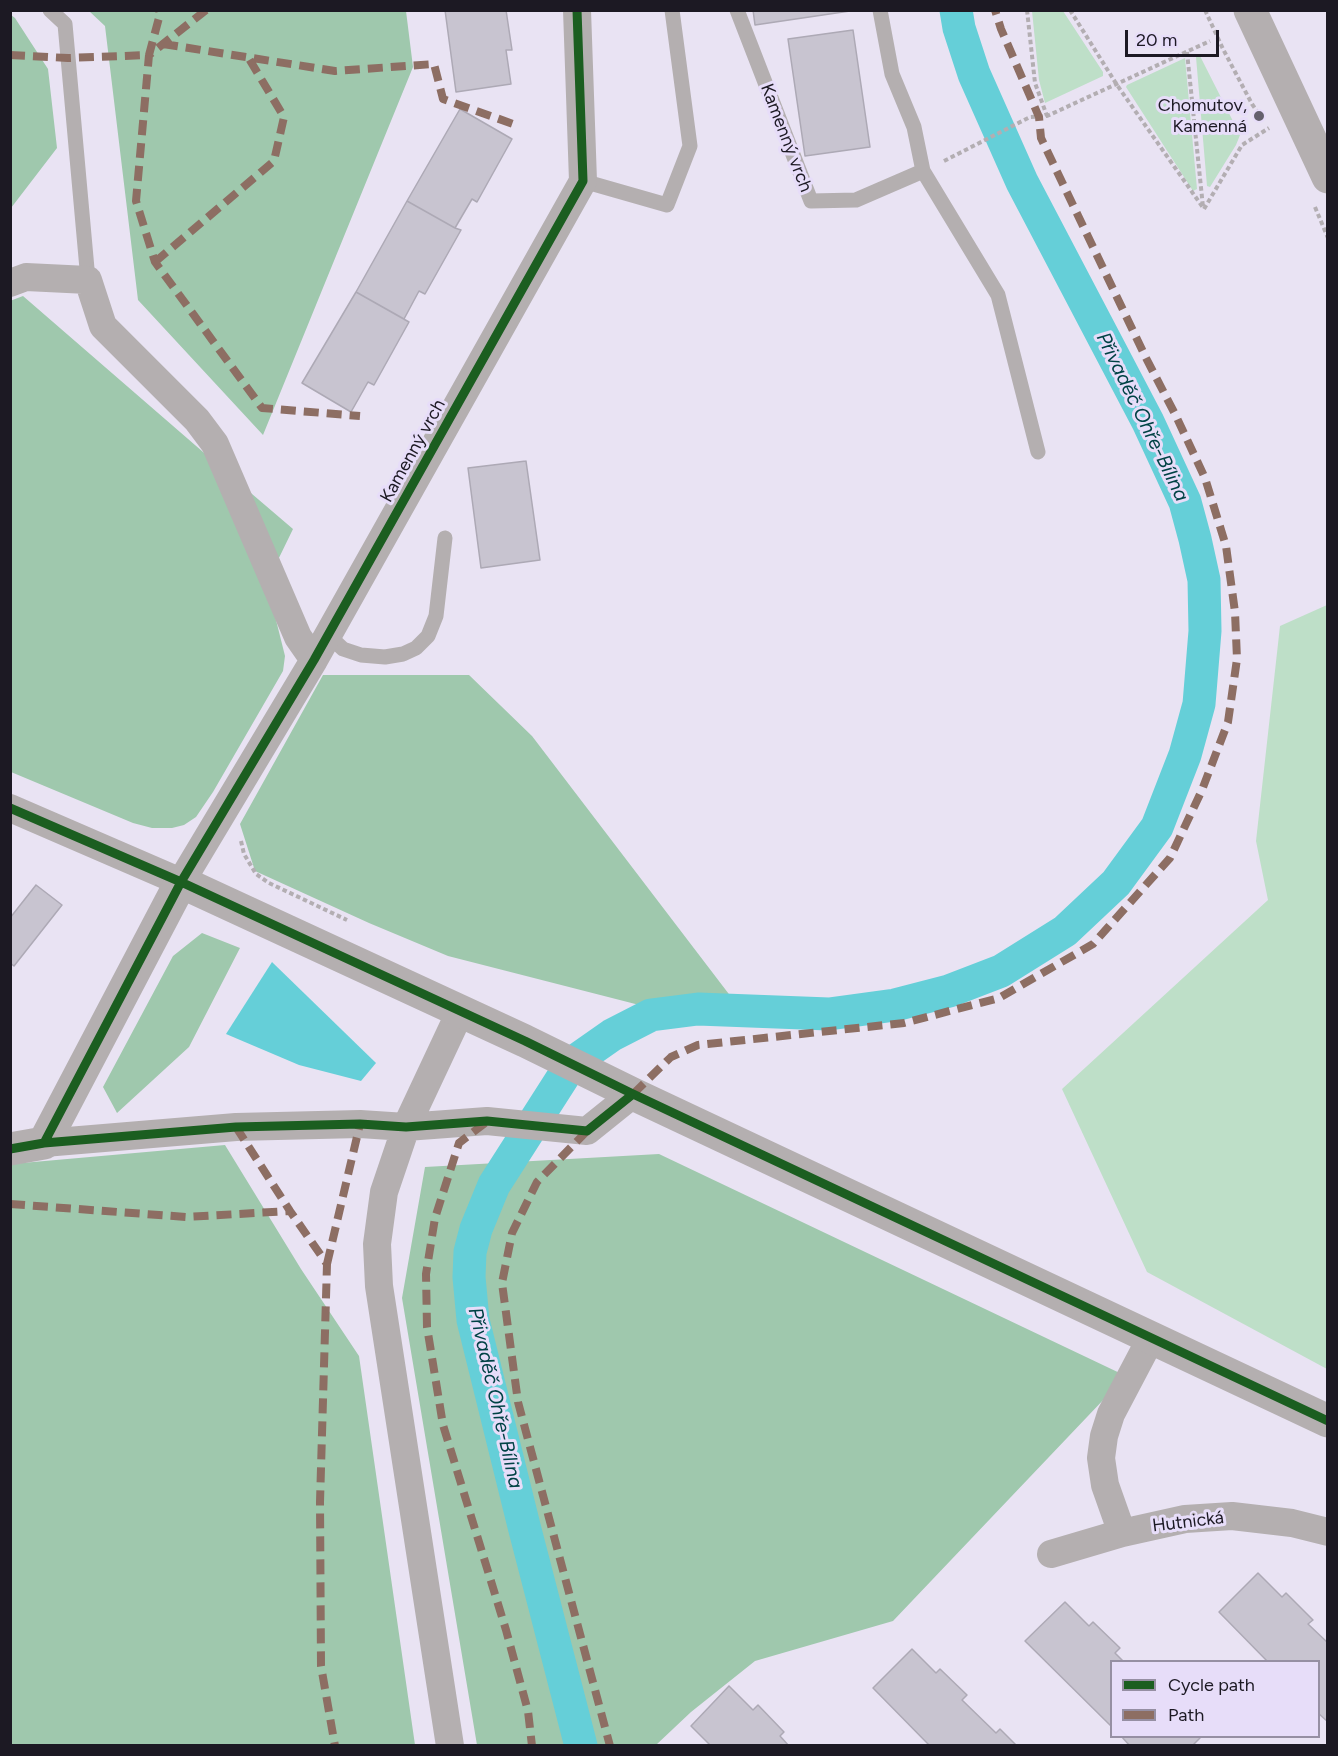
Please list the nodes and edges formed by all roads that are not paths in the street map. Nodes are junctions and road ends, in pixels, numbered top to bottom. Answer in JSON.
{"nodes":[{"id":1,"x":50,"y":10,"type":"edge"},
{"id":2,"x":577,"y":10,"type":"edge"},
{"id":3,"x":672,"y":10,"type":"edge"},
{"id":4,"x":737,"y":10,"type":"edge"},
{"id":5,"x":880,"y":10,"type":"edge"},
{"id":6,"x":1250,"y":10,"type":"edge"},
{"id":7,"x":923,"y":171,"type":"junction"},
{"id":8,"x":1328,"y":177,"type":"edge"},
{"id":9,"x":583,"y":181,"type":"junction"},
{"id":10,"x":88,"y":280,"type":"junction"},
{"id":11,"x":10,"y":283,"type":"edge"},
{"id":12,"x":1038,"y":452,"type":"dead end"},
{"id":13,"x":446,"y":538,"type":"dead end"},
{"id":14,"x":328,"y":635,"type":"junction"},
{"id":15,"x":314,"y":660,"type":"junction"},
{"id":16,"x":10,"y":808,"type":"edge"},
{"id":17,"x":181,"y":882,"type":"junction"},
{"id":18,"x":460,"y":1012,"type":"junction"},
{"id":19,"x":633,"y":1094,"type":"junction"},
{"id":20,"x":406,"y":1127,"type":"junction"},
{"id":21,"x":44,"y":1143,"type":"junction"},
{"id":22,"x":10,"y":1149,"type":"edge"},
{"id":23,"x":1151,"y":1338,"type":"junction"},
{"id":24,"x":1328,"y":1421,"type":"edge"},
{"id":25,"x":1328,"y":1532,"type":"edge"},
{"id":26,"x":1122,"y":1533,"type":"junction"},
{"id":27,"x":1051,"y":1554,"type":"dead end"},
{"id":28,"x":450,"y":1746,"type":"edge"}],
"edges":[{"from":1,"to":10,"type":"lane"},
{"from":2,"to":9,"type":"street"},
{"from":3,"to":9,"type":"lane"},
{"from":4,"to":7,"type":"lane","name":"Kamenný vrch"},
{"from":5,"to":7,"type":"lane"},
{"from":6,"to":8,"type":"street"},
{"from":7,"to":12,"type":"lane"},
{"from":9,"to":14,"type":"street","name":"Kamenný vrch"},
{"from":10,"to":11,"type":"street"},
{"from":10,"to":15,"type":"street"},
{"from":13,"to":14,"type":"lane"},
{"from":14,"to":15,"type":"street","name":"Kamenný vrch"},
{"from":15,"to":17,"type":"street","name":"Kamenný vrch"},
{"from":16,"to":17,"type":"street"},
{"from":17,"to":18,"type":"street"},
{"from":17,"to":21,"type":"street"},
{"from":18,"to":19,"type":"street"},
{"from":18,"to":20,"type":"street"},
{"from":19,"to":20,"type":"street"},
{"from":19,"to":23,"type":"street"},
{"from":20,"to":21,"type":"street"},
{"from":20,"to":28,"type":"street"},
{"from":21,"to":22,"type":"street"},
{"from":23,"to":24,"type":"street"},
{"from":23,"to":26,"type":"street"},
{"from":25,"to":26,"type":"street","name":"Hutnická"},
{"from":26,"to":27,"type":"street","name":"Hutnická"}]}
